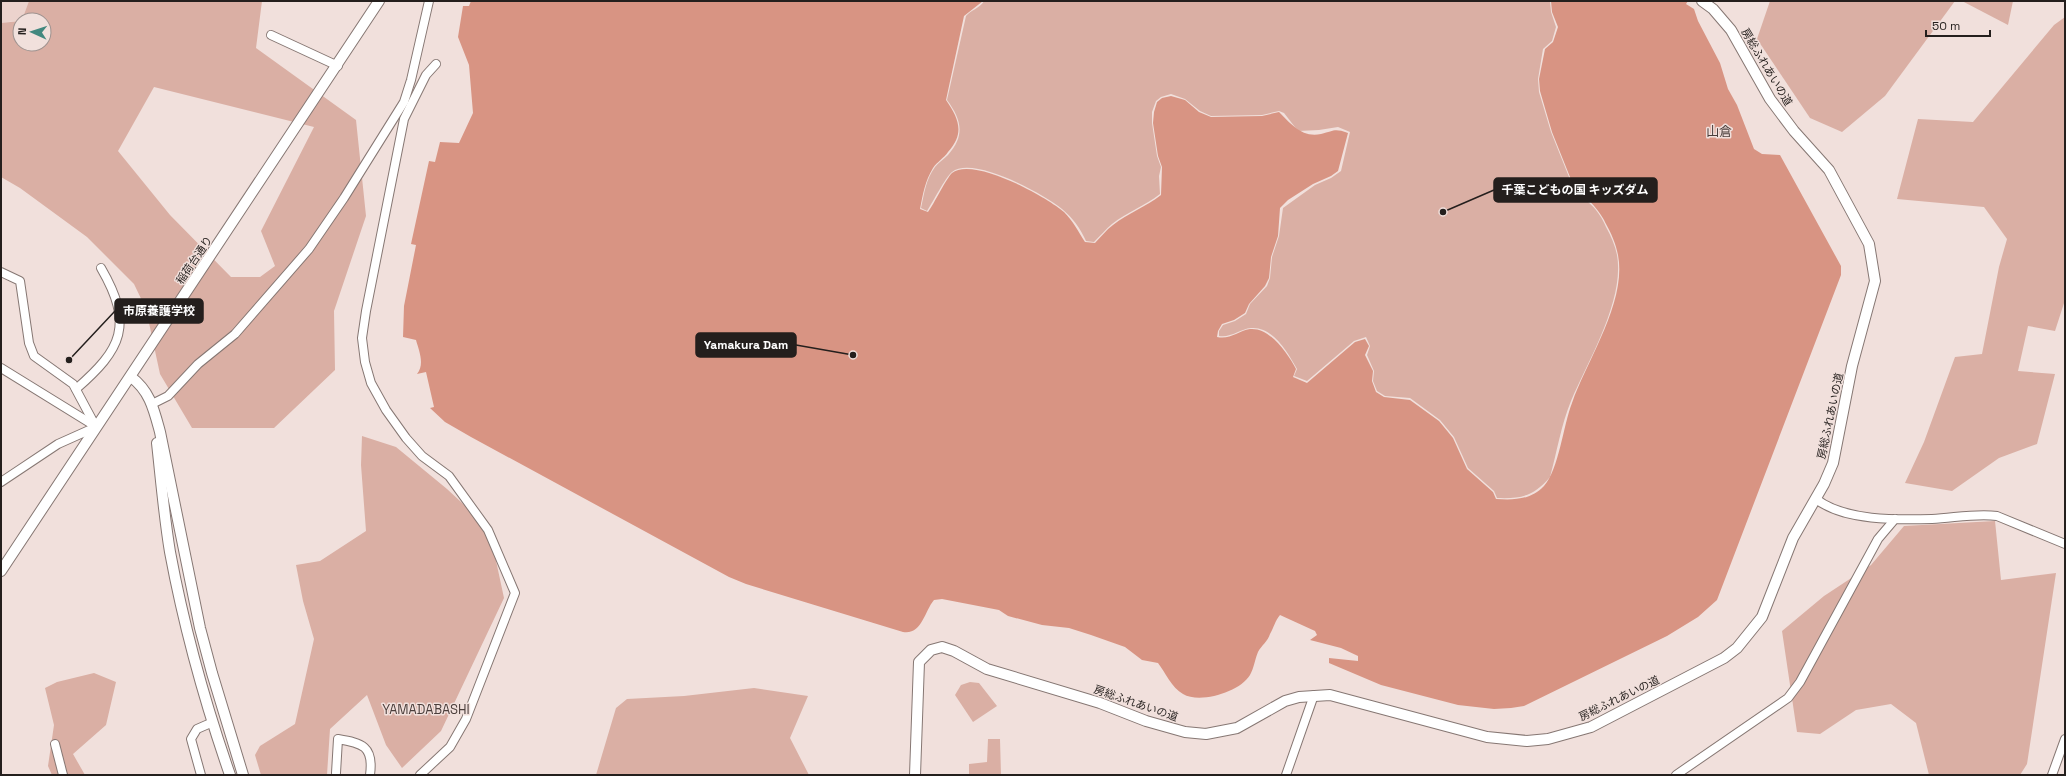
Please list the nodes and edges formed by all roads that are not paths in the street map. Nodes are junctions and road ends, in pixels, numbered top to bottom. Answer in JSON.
{"nodes":[{"id":1,"x":379,"y":1,"type":"edge"},
{"id":2,"x":429,"y":1,"type":"edge"},
{"id":3,"x":1702,"y":1,"type":"edge"},
{"id":4,"x":271,"y":35,"type":"dead end"},
{"id":5,"x":436,"y":64,"type":"dead end"},
{"id":6,"x":338,"y":66,"type":"junction"},
{"id":7,"x":101,"y":268,"type":"dead end"},
{"id":8,"x":1,"y":272,"type":"edge"},
{"id":9,"x":1,"y":368,"type":"edge"},
{"id":10,"x":131,"y":377,"type":"junction"},
{"id":11,"x":76,"y":389,"type":"junction"},
{"id":12,"x":152,"y":404,"type":"junction"},
{"id":13,"x":96,"y":427,"type":"junction"},
{"id":14,"x":1,"y":482,"type":"edge"},
{"id":15,"x":1816,"y":499,"type":"junction"},
{"id":16,"x":1895,"y":519,"type":"junction"},
{"id":17,"x":2065,"y":544,"type":"edge"},
{"id":18,"x":1,"y":571,"type":"edge"},
{"id":19,"x":207,"y":656,"type":"junction"},
{"id":20,"x":195,"y":659,"type":"junction"},
{"id":21,"x":1314,"y":695,"type":"junction"},
{"id":22,"x":213,"y":722,"type":"junction"},
{"id":23,"x":2065,"y":739,"type":"edge"},
{"id":24,"x":55,"y":744,"type":"dead end"},
{"id":25,"x":336,"y":773,"type":"dead end"},
{"id":26,"x":63,"y":775,"type":"edge"},
{"id":27,"x":201,"y":775,"type":"edge"},
{"id":28,"x":230,"y":775,"type":"edge"},
{"id":29,"x":243,"y":775,"type":"edge"},
{"id":30,"x":370,"y":775,"type":"edge"},
{"id":31,"x":420,"y":775,"type":"edge"},
{"id":32,"x":915,"y":775,"type":"edge"},
{"id":33,"x":1286,"y":775,"type":"edge"},
{"id":34,"x":1676,"y":775,"type":"edge"},
{"id":35,"x":2052,"y":775,"type":"edge"}],
"edges":[{"from":1,"to":6,"type":"street","name":"稲荷台通り"},
{"from":2,"to":12,"type":"street"},
{"from":3,"to":15,"type":"street","name":"房総ふれあいの道"},
{"from":4,"to":6,"type":"street"},
{"from":5,"to":31,"type":"street"},
{"from":6,"to":10,"type":"street","name":"稲荷台通り"},
{"from":7,"to":11,"type":"street"},
{"from":8,"to":11,"type":"street"},
{"from":9,"to":13,"type":"street"},
{"from":10,"to":12,"type":"street"},
{"from":10,"to":13,"type":"street","name":"稲荷台通り"},
{"from":11,"to":13,"type":"street"},
{"from":12,"to":19,"type":"street"},
{"from":12,"to":20,"type":"street"},
{"from":13,"to":14,"type":"street"},
{"from":13,"to":18,"type":"street","name":"稲荷台通り"},
{"from":15,"to":16,"type":"street"},
{"from":15,"to":21,"type":"street","name":"房総ふれあいの道"},
{"from":16,"to":17,"type":"street"},
{"from":16,"to":34,"type":"street"},
{"from":19,"to":20,"type":"street"},
{"from":19,"to":29,"type":"street"},
{"from":20,"to":22,"type":"street"},
{"from":21,"to":32,"type":"street","name":"房総ふれあいの道"},
{"from":21,"to":33,"type":"street"},
{"from":22,"to":27,"type":"street"},
{"from":22,"to":28,"type":"street"},
{"from":23,"to":35,"type":"street"},
{"from":24,"to":26,"type":"street"},
{"from":25,"to":30,"type":"street"}]}
